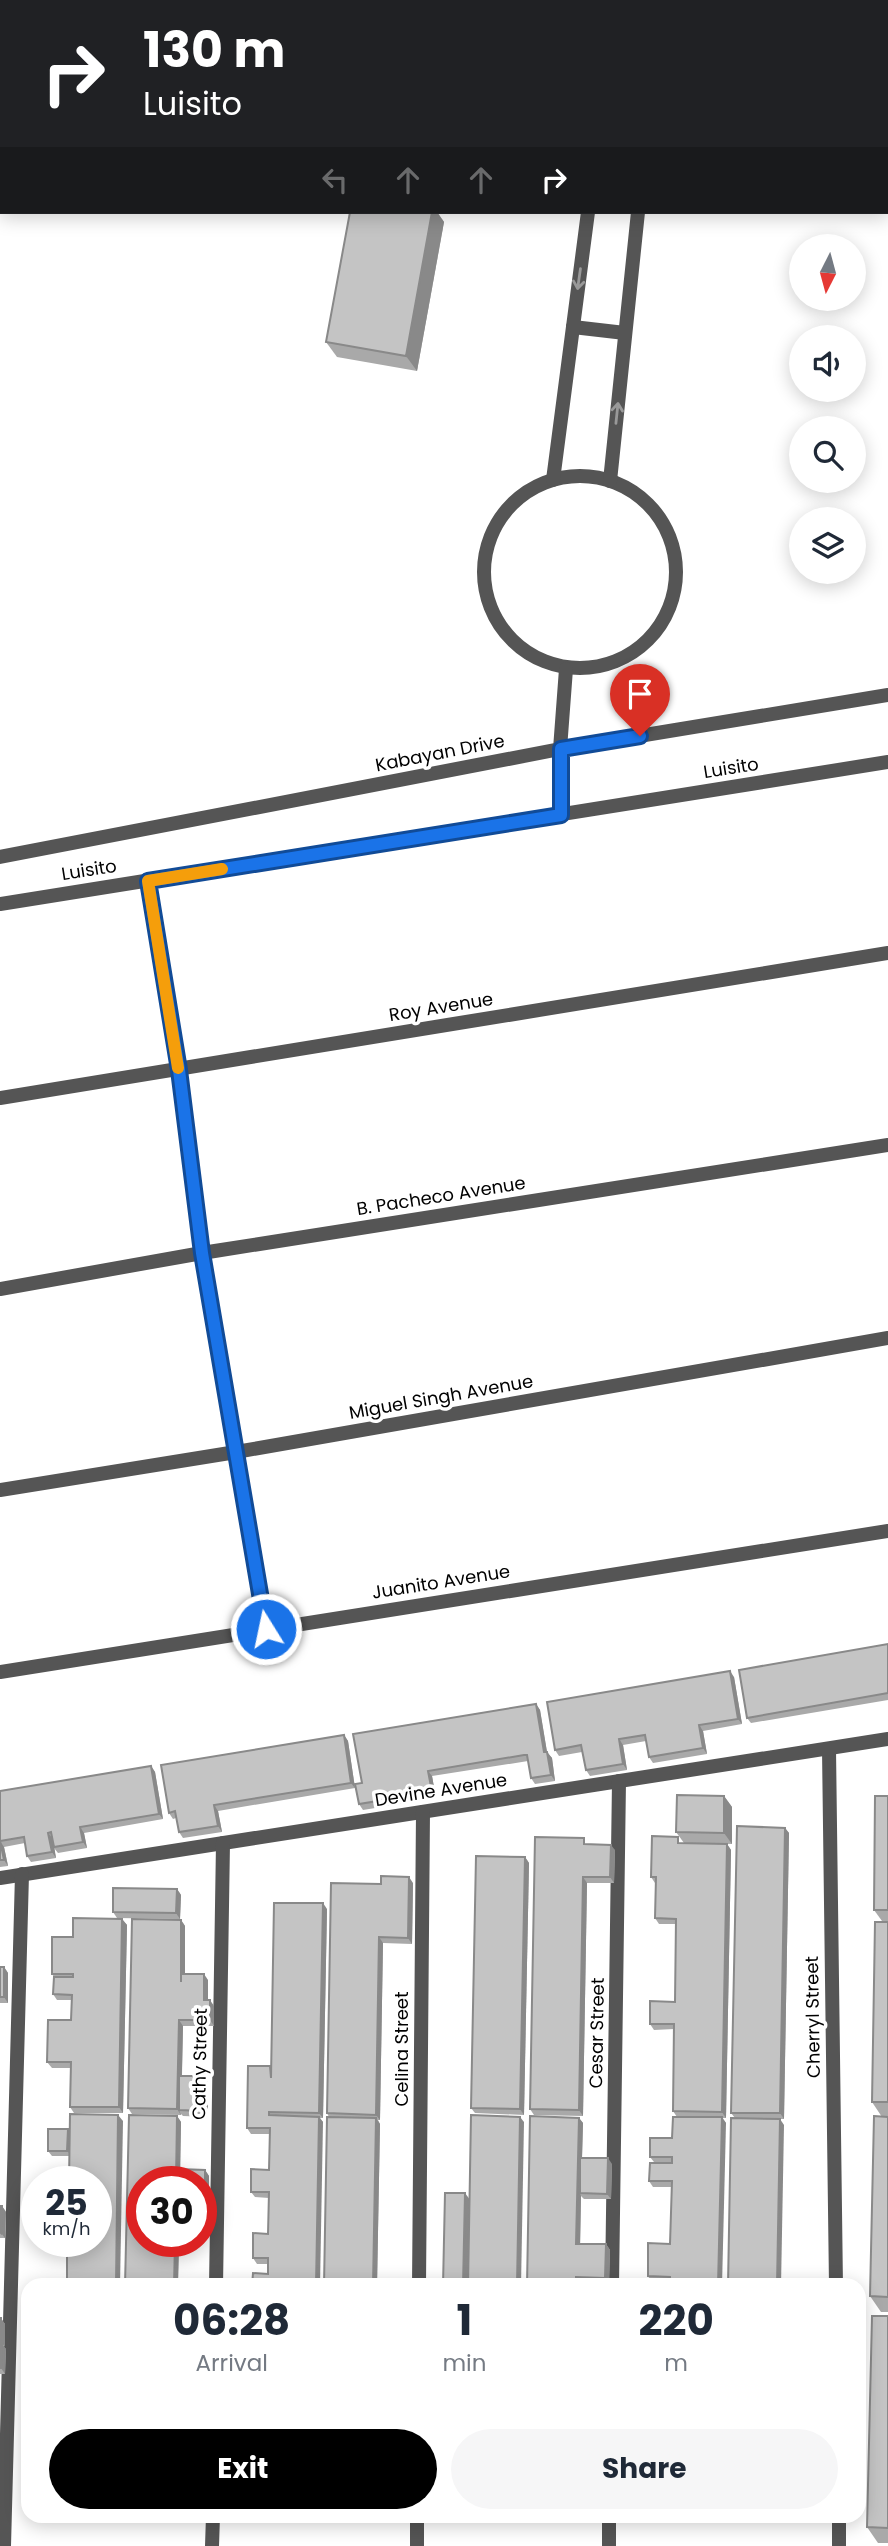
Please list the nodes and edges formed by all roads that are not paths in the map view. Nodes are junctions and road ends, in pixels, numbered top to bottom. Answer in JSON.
{"nodes":[{"id":1,"x":588,"y":214,"type":"edge"},
{"id":2,"x":638,"y":214,"type":"edge"},
{"id":3,"x":573,"y":327,"type":"junction"},
{"id":4,"x":625,"y":333,"type":"junction"},
{"id":5,"x":553,"y":480,"type":"junction"},
{"id":6,"x":610,"y":481,"type":"junction"},
{"id":7,"x":566,"y":669,"type":"junction"},
{"id":8,"x":888,"y":695,"type":"edge"},
{"id":9,"x":561,"y":749,"type":"junction"},
{"id":10,"x":888,"y":762,"type":"edge"},
{"id":11,"x":561,"y":815,"type":"junction"},
{"id":12,"x":0,"y":857,"type":"edge"},
{"id":13,"x":148,"y":881,"type":"junction"},
{"id":14,"x":0,"y":904,"type":"edge"},
{"id":15,"x":888,"y":953,"type":"edge"},
{"id":16,"x":179,"y":1070,"type":"junction"},
{"id":17,"x":0,"y":1098,"type":"edge"},
{"id":18,"x":888,"y":1145,"type":"edge"},
{"id":19,"x":202,"y":1253,"type":"junction"},
{"id":20,"x":0,"y":1289,"type":"edge"},
{"id":21,"x":888,"y":1338,"type":"edge"},
{"id":22,"x":236,"y":1452,"type":"junction"},
{"id":23,"x":0,"y":1490,"type":"edge"},
{"id":24,"x":888,"y":1531,"type":"edge"},
{"id":25,"x":266,"y":1629,"type":"junction"},
{"id":26,"x":0,"y":1672,"type":"edge"},
{"id":27,"x":888,"y":1740,"type":"edge"},
{"id":28,"x":829,"y":1749,"type":"junction"},
{"id":29,"x":619,"y":1781,"type":"junction"},
{"id":30,"x":423,"y":1812,"type":"junction"},
{"id":31,"x":223,"y":1843,"type":"junction"},
{"id":32,"x":22,"y":1874,"type":"junction"},
{"id":33,"x":0,"y":1878,"type":"edge"},
{"id":34,"x":216,"y":2278,"type":"edge"},
{"id":35,"x":419,"y":2278,"type":"edge"},
{"id":36,"x":612,"y":2278,"type":"edge"},
{"id":37,"x":836,"y":2278,"type":"edge"},
{"id":38,"x":213,"y":2523,"type":"edge"},
{"id":39,"x":417,"y":2523,"type":"edge"},
{"id":40,"x":609,"y":2523,"type":"edge"},
{"id":41,"x":839,"y":2523,"type":"edge"},
{"id":42,"x":4,"y":2546,"type":"edge"},
{"id":43,"x":212,"y":2546,"type":"edge"},
{"id":44,"x":417,"y":2546,"type":"edge"},
{"id":45,"x":609,"y":2546,"type":"edge"},
{"id":46,"x":839,"y":2546,"type":"edge"}],
"edges":[{"from":1,"to":3,"type":"street","one_way":true},
{"from":2,"to":4,"type":"street"},
{"from":3,"to":4,"type":"street"},
{"from":3,"to":5,"type":"street"},
{"from":6,"to":4,"type":"street","one_way":true},
{"from":5,"to":6,"type":"street"},
{"from":5,"to":7,"type":"street"},
{"from":6,"to":7,"type":"street"},
{"from":7,"to":9,"type":"street"},
{"from":8,"to":9,"type":"street","name":"Kabayan Drive"},
{"from":9,"to":11,"type":"street"},
{"from":9,"to":12,"type":"street","name":"Kabayan Drive"},
{"from":10,"to":11,"type":"street","name":"Luisito"},
{"from":11,"to":13,"type":"street","name":"Luisito"},
{"from":13,"to":14,"type":"street","name":"Luisito"},
{"from":13,"to":16,"type":"street"},
{"from":15,"to":16,"type":"street","name":"Roy Avenue"},
{"from":16,"to":17,"type":"street","name":"Roy Avenue"},
{"from":16,"to":19,"type":"street"},
{"from":18,"to":19,"type":"street","name":"B. Pacheco Avenue"},
{"from":19,"to":20,"type":"street","name":"B. Pacheco Avenue"},
{"from":19,"to":22,"type":"street"},
{"from":21,"to":22,"type":"street","name":"Miguel Singh Avenue"},
{"from":22,"to":23,"type":"street","name":"Miguel Singh Avenue"},
{"from":22,"to":25,"type":"street"},
{"from":24,"to":25,"type":"street","name":"Juanito Avenue"},
{"from":25,"to":26,"type":"street","name":"Juanito Avenue"},
{"from":27,"to":28,"type":"street","name":"Devine Avenue"},
{"from":28,"to":29,"type":"street","name":"Devine Avenue"},
{"from":28,"to":37,"type":"street","name":"Cherryl Street"},
{"from":29,"to":30,"type":"street","name":"Devine Avenue"},
{"from":29,"to":36,"type":"street","name":"Cesar Street"},
{"from":30,"to":31,"type":"street","name":"Devine Avenue"},
{"from":30,"to":35,"type":"street","name":"Celina Street"},
{"from":31,"to":32,"type":"street","name":"Devine Avenue"},
{"from":31,"to":34,"type":"street","name":"Cathy Street"},
{"from":32,"to":33,"type":"street","name":"Devine Avenue"},
{"from":32,"to":42,"type":"street"},
{"from":38,"to":43,"type":"street"},
{"from":39,"to":44,"type":"street"},
{"from":40,"to":45,"type":"street"},
{"from":41,"to":46,"type":"street"}]}
